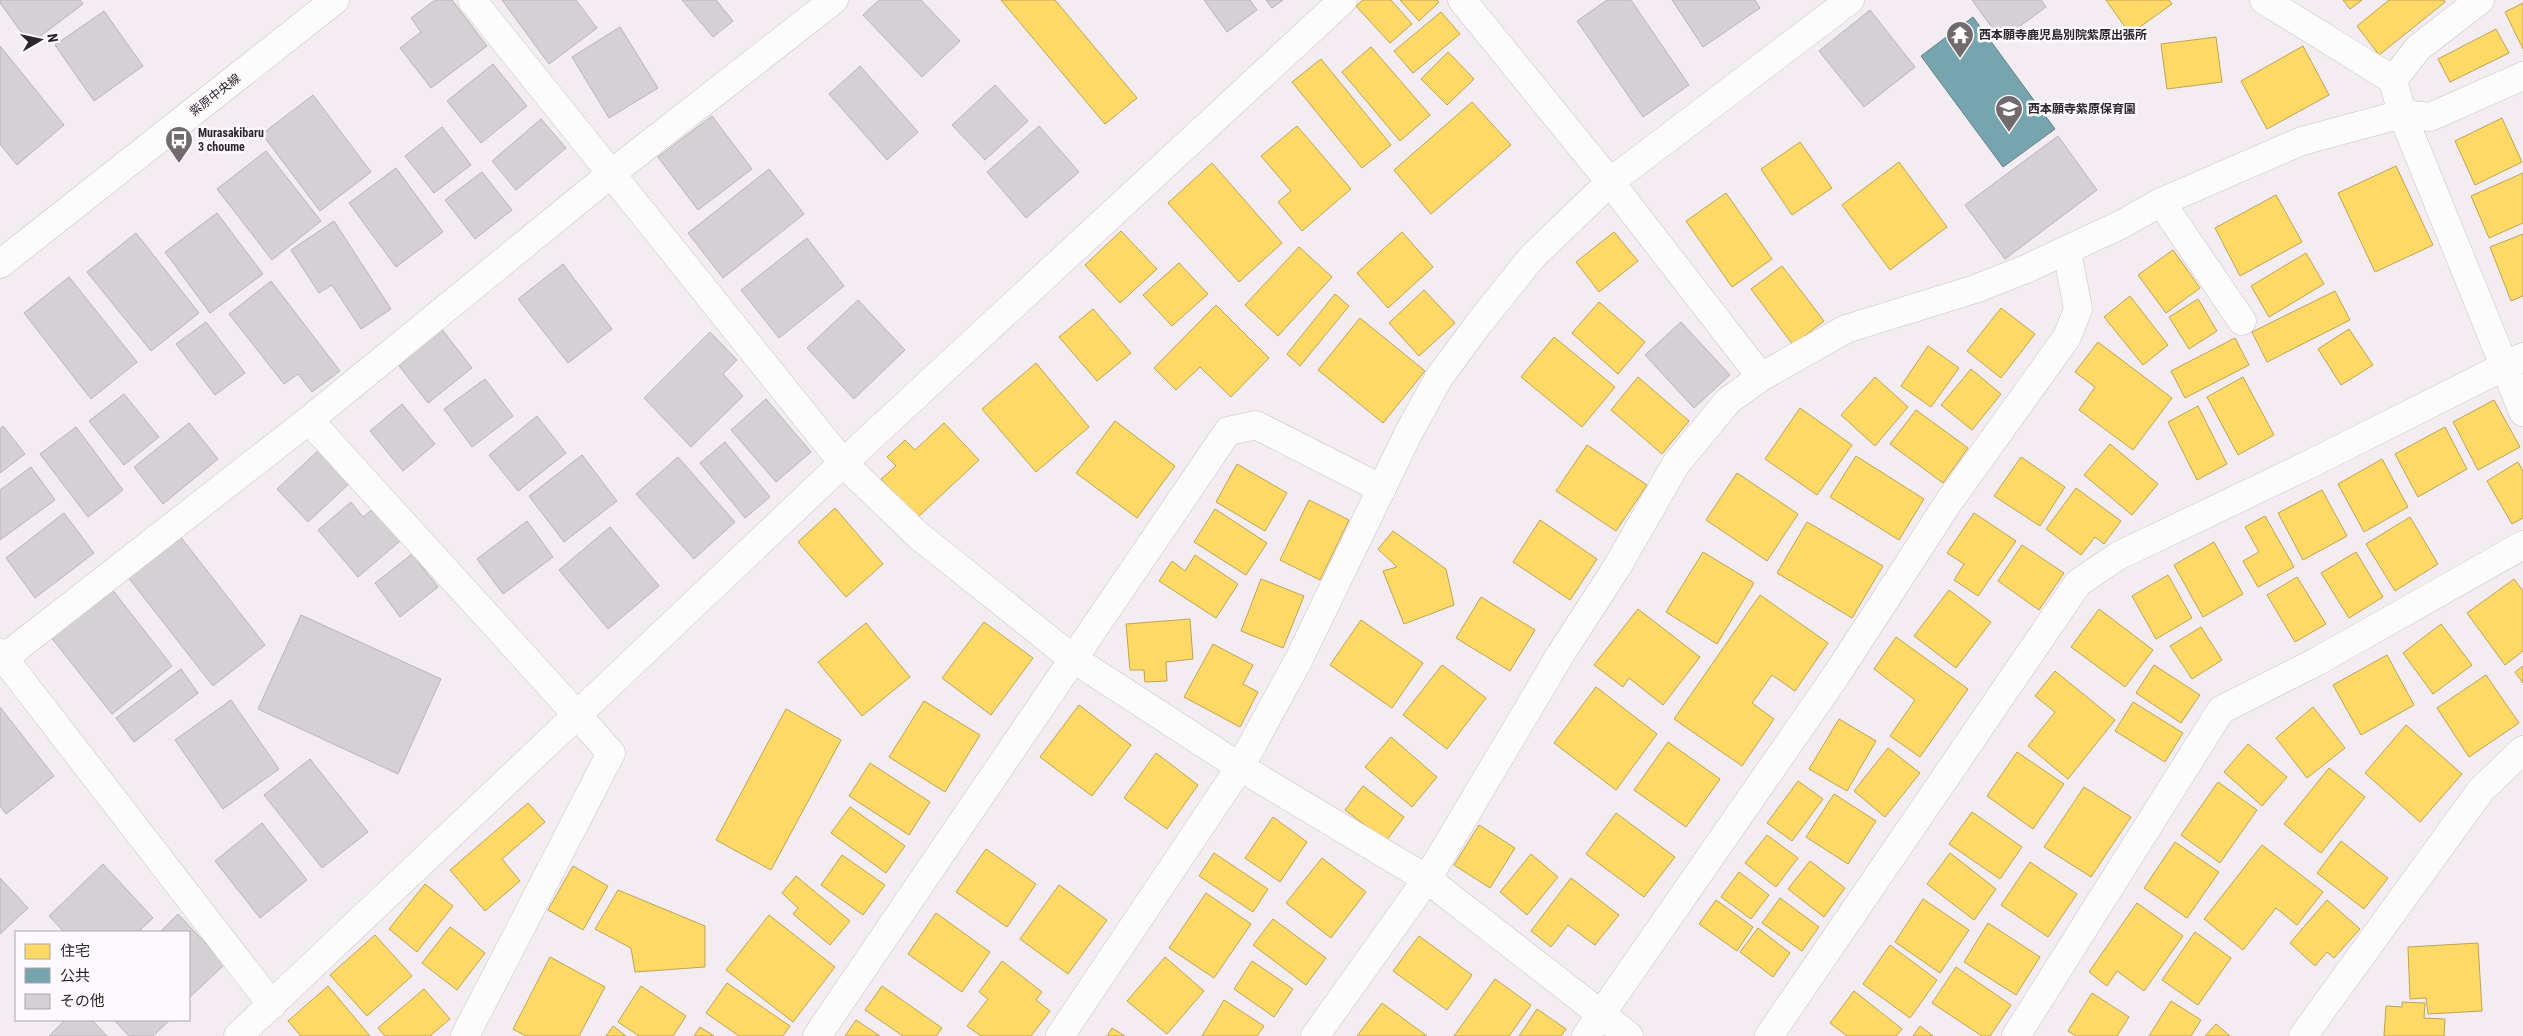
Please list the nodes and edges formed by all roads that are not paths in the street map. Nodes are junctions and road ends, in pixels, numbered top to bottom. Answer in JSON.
{"nodes":[{"id":1,"x":335,"y":0,"type":"edge"},
{"id":2,"x":472,"y":0,"type":"edge"},
{"id":3,"x":834,"y":0,"type":"edge"},
{"id":4,"x":1343,"y":0,"type":"edge"},
{"id":5,"x":1462,"y":0,"type":"edge"},
{"id":6,"x":1850,"y":0,"type":"edge"},
{"id":7,"x":2264,"y":0,"type":"edge"},
{"id":8,"x":2480,"y":0,"type":"edge"},
{"id":9,"x":2523,"y":76,"type":"edge"},
{"id":10,"x":2393,"y":80,"type":"junction"},
{"id":11,"x":2402,"y":114,"type":"junction"},
{"id":12,"x":612,"y":173,"type":"junction"},
{"id":13,"x":1610,"y":182,"type":"junction"},
{"id":14,"x":2161,"y":202,"type":"junction"},
{"id":15,"x":2067,"y":250,"type":"junction"},
{"id":16,"x":0,"y":264,"type":"edge"},
{"id":17,"x":2242,"y":321,"type":"dead end"},
{"id":18,"x":2514,"y":361,"type":"edge"},
{"id":19,"x":1761,"y":377,"type":"junction"},
{"id":20,"x":2523,"y":412,"type":"edge"},
{"id":21,"x":309,"y":420,"type":"junction"},
{"id":22,"x":843,"y":463,"type":"junction"},
{"id":23,"x":1382,"y":490,"type":"junction"},
{"id":24,"x":2523,"y":545,"type":"edge"},
{"id":25,"x":1,"y":657,"type":"edge"},
{"id":26,"x":1072,"y":658,"type":"junction"},
{"id":27,"x":577,"y":715,"type":"junction"},
{"id":28,"x":2523,"y":750,"type":"edge"},
{"id":29,"x":1240,"y":767,"type":"junction"},
{"id":30,"x":1427,"y":879,"type":"junction"},
{"id":31,"x":272,"y":1005,"type":"junction"},
{"id":32,"x":1593,"y":1025,"type":"edge"},
{"id":33,"x":238,"y":1036,"type":"edge"},
{"id":34,"x":465,"y":1036,"type":"edge"},
{"id":35,"x":817,"y":1036,"type":"edge"},
{"id":36,"x":1060,"y":1036,"type":"edge"},
{"id":37,"x":1315,"y":1036,"type":"edge"},
{"id":38,"x":1629,"y":1036,"type":"edge"},
{"id":39,"x":1769,"y":1036,"type":"edge"},
{"id":40,"x":2016,"y":1036,"type":"edge"},
{"id":41,"x":2303,"y":1036,"type":"edge"}],
"edges":[{"from":1,"to":16,"type":"street","name":"紫原中央線"},
{"from":2,"to":12,"type":"street"},
{"from":3,"to":12,"type":"street"},
{"from":4,"to":22,"type":"street"},
{"from":5,"to":13,"type":"street"},
{"from":6,"to":13,"type":"street"},
{"from":7,"to":10,"type":"street"},
{"from":8,"to":10,"type":"street"},
{"from":9,"to":11,"type":"street"},
{"from":10,"to":11,"type":"street"},
{"from":11,"to":14,"type":"street"},
{"from":11,"to":18,"type":"street"},
{"from":12,"to":21,"type":"street"},
{"from":12,"to":22,"type":"street"},
{"from":13,"to":19,"type":"street"},
{"from":13,"to":23,"type":"street"},
{"from":14,"to":15,"type":"street"},
{"from":14,"to":17,"type":"street"},
{"from":15,"to":19,"type":"street"},
{"from":15,"to":32,"type":"street"},
{"from":18,"to":20,"type":"street"},
{"from":18,"to":39,"type":"street"},
{"from":19,"to":30,"type":"street"},
{"from":21,"to":25,"type":"street"},
{"from":21,"to":27,"type":"street"},
{"from":22,"to":26,"type":"street"},
{"from":22,"to":27,"type":"street"},
{"from":23,"to":26,"type":"street"},
{"from":23,"to":29,"type":"street"},
{"from":24,"to":40,"type":"street"},
{"from":25,"to":31,"type":"street"},
{"from":26,"to":29,"type":"street"},
{"from":26,"to":35,"type":"street"},
{"from":27,"to":31,"type":"street"},
{"from":27,"to":34,"type":"street"},
{"from":28,"to":41,"type":"street"},
{"from":29,"to":30,"type":"street"},
{"from":29,"to":36,"type":"street"},
{"from":30,"to":32,"type":"street"},
{"from":30,"to":37,"type":"street"},
{"from":31,"to":33,"type":"street"},
{"from":32,"to":38,"type":"street"}]}
